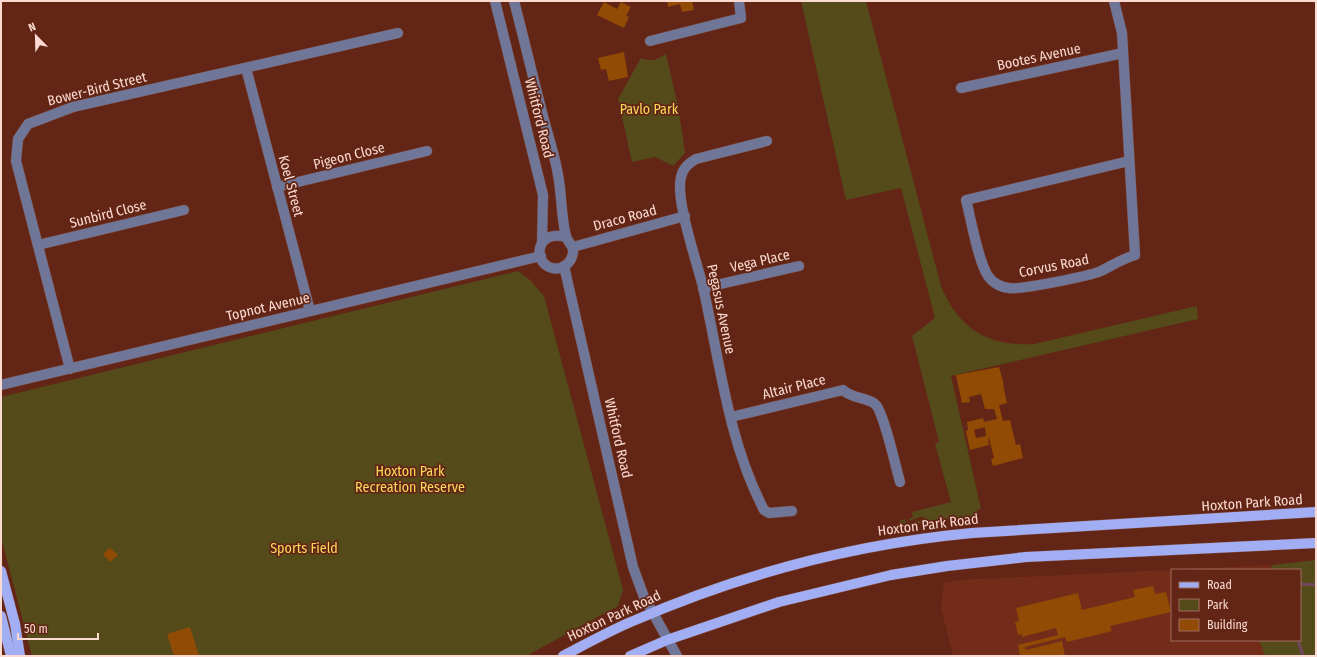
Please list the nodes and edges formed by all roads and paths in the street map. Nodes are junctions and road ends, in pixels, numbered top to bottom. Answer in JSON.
{"nodes":[{"id":1,"x":495,"y":1,"type":"edge"},
{"id":2,"x":514,"y":1,"type":"edge"},
{"id":3,"x":739,"y":1,"type":"edge"},
{"id":4,"x":1114,"y":1,"type":"edge"},
{"id":5,"x":398,"y":33,"type":"dead end"},
{"id":6,"x":650,"y":41,"type":"dead end"},
{"id":7,"x":1123,"y":53,"type":"junction"},
{"id":8,"x":246,"y":68,"type":"junction"},
{"id":9,"x":960,"y":88,"type":"dead end"},
{"id":10,"x":768,"y":141,"type":"dead end"},
{"id":11,"x":427,"y":151,"type":"dead end"},
{"id":12,"x":1129,"y":161,"type":"junction"},
{"id":13,"x":277,"y":187,"type":"junction"},
{"id":14,"x":184,"y":210,"type":"dead end"},
{"id":15,"x":685,"y":216,"type":"junction"},
{"id":16,"x":566,"y":237,"type":"junction"},
{"id":17,"x":542,"y":243,"type":"junction"},
{"id":18,"x":38,"y":246,"type":"junction"},
{"id":19,"x":573,"y":247,"type":"junction"},
{"id":20,"x":541,"y":256,"type":"junction"},
{"id":21,"x":564,"y":266,"type":"junction"},
{"id":22,"x":799,"y":266,"type":"dead end"},
{"id":23,"x":703,"y":288,"type":"junction"},
{"id":24,"x":310,"y":311,"type":"junction"},
{"id":25,"x":70,"y":368,"type":"junction"},
{"id":26,"x":1,"y":385,"type":"edge"},
{"id":27,"x":731,"y":417,"type":"junction"},
{"id":28,"x":900,"y":482,"type":"dead end"},
{"id":29,"x":792,"y":511,"type":"dead end"},
{"id":30,"x":1316,"y":512,"type":"edge"},
{"id":31,"x":1316,"y":543,"type":"edge"},
{"id":32,"x":1,"y":570,"type":"edge"},
{"id":33,"x":652,"y":613,"type":"junction"},
{"id":34,"x":1,"y":616,"type":"edge"},
{"id":35,"x":668,"y":640,"type":"junction"},
{"id":36,"x":10,"y":656,"type":"edge"},
{"id":37,"x":20,"y":656,"type":"edge"},
{"id":38,"x":563,"y":656,"type":"edge"},
{"id":39,"x":630,"y":656,"type":"edge"},
{"id":40,"x":677,"y":656,"type":"edge"}],
"edges":[{"from":1,"to":17,"type":"street","name":"Whitford Road"},
{"from":2,"to":16,"type":"street","name":"Whitford Road"},
{"from":3,"to":6,"type":"street"},
{"from":4,"to":7,"type":"street","name":"Corvus Road"},
{"from":5,"to":8,"type":"street","name":"Bower-Bird Street"},
{"from":7,"to":9,"type":"street","name":"Bootes Avenue"},
{"from":7,"to":12,"type":"street","name":"Corvus Road"},
{"from":8,"to":13,"type":"street","name":"Koel Street"},
{"from":8,"to":18,"type":"street","name":"Bower-Bird Street"},
{"from":10,"to":15,"type":"street","name":"Pegasus Avenue"},
{"from":11,"to":13,"type":"street","name":"Pigeon Close"},
{"from":12,"to":12,"type":"street","name":"Corvus Road"},
{"from":13,"to":24,"type":"street","name":"Koel Street"},
{"from":14,"to":18,"type":"street","name":"Sunbird Close"},
{"from":15,"to":19,"type":"street","name":"Draco Road"},
{"from":15,"to":23,"type":"street","name":"Pegasus Avenue"},
{"from":16,"to":17,"type":"street"},
{"from":16,"to":19,"type":"street"},
{"from":17,"to":20,"type":"street"},
{"from":18,"to":25,"type":"street","name":"Bower-Bird Street"},
{"from":19,"to":21,"type":"street"},
{"from":20,"to":21,"type":"street"},
{"from":20,"to":24,"type":"street","name":"Topnot Avenue"},
{"from":21,"to":33,"type":"street","name":"Whitford Road"},
{"from":22,"to":23,"type":"street","name":"Vega Place"},
{"from":23,"to":27,"type":"street","name":"Pegasus Avenue"},
{"from":24,"to":25,"type":"street","name":"Topnot Avenue"},
{"from":25,"to":26,"type":"street","name":"Topnot Avenue"},
{"from":27,"to":28,"type":"street","name":"Altair Place"},
{"from":27,"to":29,"type":"street","name":"Pegasus Avenue"},
{"from":30,"to":33,"type":"main road","name":"Hoxton Park Road"},
{"from":31,"to":35,"type":"main road"},
{"from":32,"to":37,"type":"main road"},
{"from":33,"to":35,"type":"street","name":"Whitford Road"},
{"from":33,"to":38,"type":"main road","name":"Hoxton Park Road"},
{"from":34,"to":36,"type":"main road"},
{"from":35,"to":39,"type":"main road"},
{"from":35,"to":40,"type":"street","name":"Whitford Road"}]}
